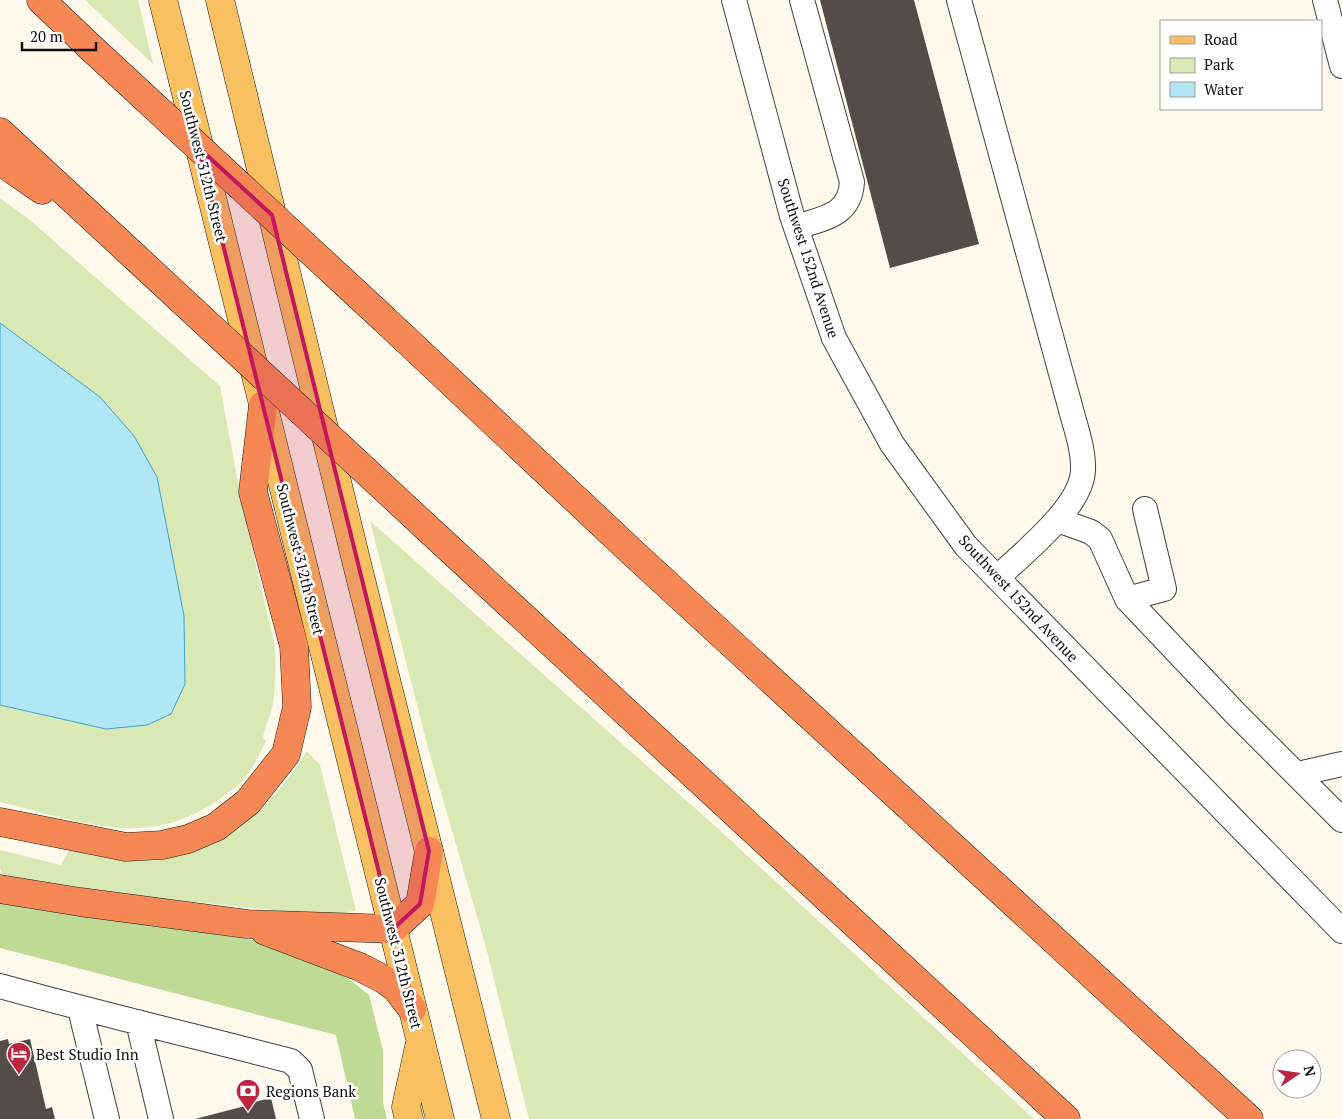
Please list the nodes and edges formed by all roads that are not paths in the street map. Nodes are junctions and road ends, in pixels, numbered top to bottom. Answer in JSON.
{"nodes":[{"id":1,"x":41,"y":0,"type":"edge"},
{"id":2,"x":162,"y":0,"type":"edge"},
{"id":3,"x":220,"y":0,"type":"edge"},
{"id":4,"x":734,"y":0,"type":"edge"},
{"id":5,"x":802,"y":0,"type":"edge"},
{"id":6,"x":959,"y":0,"type":"edge"},
{"id":7,"x":1326,"y":0,"type":"edge"},
{"id":8,"x":1342,"y":66,"type":"edge"},
{"id":9,"x":0,"y":132,"type":"edge"},
{"id":10,"x":0,"y":161,"type":"edge"},
{"id":11,"x":796,"y":227,"type":"junction"},
{"id":12,"x":134,"y":256,"type":"junction"},
{"id":13,"x":263,"y":405,"type":"junction"},
{"id":14,"x":1145,"y":509,"type":"dead end"},
{"id":15,"x":1058,"y":520,"type":"junction"},
{"id":16,"x":997,"y":578,"type":"junction"},
{"id":17,"x":1127,"y":599,"type":"junction"},
{"id":18,"x":1342,"y":764,"type":"edge"},
{"id":19,"x":1298,"y":774,"type":"junction"},
{"id":20,"x":1342,"y":820,"type":"edge"},
{"id":21,"x":0,"y":822,"type":"edge"},
{"id":22,"x":429,"y":851,"type":"junction"},
{"id":23,"x":0,"y":889,"type":"edge"},
{"id":24,"x":248,"y":924,"type":"junction"},
{"id":25,"x":393,"y":928,"type":"junction"},
{"id":26,"x":1342,"y":931,"type":"edge"},
{"id":27,"x":0,"y":986,"type":"edge"},
{"id":28,"x":80,"y":1009,"type":"junction"},
{"id":29,"x":412,"y":1009,"type":"junction"},
{"id":30,"x":138,"y":1022,"type":"junction"},
{"id":31,"x":420,"y":1040,"type":"junction"},
{"id":32,"x":107,"y":1119,"type":"edge"},
{"id":33,"x":162,"y":1119,"type":"edge"},
{"id":34,"x":312,"y":1119,"type":"edge"},
{"id":35,"x":409,"y":1119,"type":"edge"},
{"id":36,"x":440,"y":1119,"type":"edge"},
{"id":37,"x":496,"y":1119,"type":"edge"},
{"id":38,"x":1066,"y":1119,"type":"edge"},
{"id":39,"x":1249,"y":1119,"type":"edge"}],
"edges":[{"from":1,"to":39,"type":"highway","bridge":true},
{"from":2,"to":13,"type":"main road","name":"Southwest 312th Street"},
{"from":3,"to":22,"type":"main road"},
{"from":4,"to":11,"type":"street","name":"Southwest 152nd Avenue"},
{"from":5,"to":11,"type":"street"},
{"from":6,"to":15,"type":"street"},
{"from":7,"to":8,"type":"street"},
{"from":9,"to":12,"type":"highway"},
{"from":10,"to":12,"type":"highway"},
{"from":11,"to":16,"type":"street","name":"Southwest 152nd Avenue"},
{"from":12,"to":38,"type":"highway","bridge":true},
{"from":13,"to":21,"type":"highway"},
{"from":13,"to":25,"type":"main road","name":"Southwest 312th Street"},
{"from":14,"to":17,"type":"street"},
{"from":15,"to":16,"type":"street"},
{"from":15,"to":17,"type":"street"},
{"from":16,"to":26,"type":"street","name":"Southwest 152nd Avenue"},
{"from":17,"to":19,"type":"street"},
{"from":18,"to":19,"type":"street"},
{"from":19,"to":20,"type":"street"},
{"from":22,"to":25,"type":"highway"},
{"from":22,"to":37,"type":"main road"},
{"from":23,"to":24,"type":"highway"},
{"from":24,"to":25,"type":"highway"},
{"from":24,"to":29,"type":"highway"},
{"from":25,"to":29,"type":"main road","name":"Southwest 312th Street"},
{"from":27,"to":28,"type":"street"},
{"from":28,"to":30,"type":"street"},
{"from":28,"to":32,"type":"street"},
{"from":29,"to":31,"type":"main road","name":"Southwest 312th Street"},
{"from":30,"to":33,"type":"street"},
{"from":30,"to":34,"type":"street"},
{"from":31,"to":35,"type":"main road"},
{"from":31,"to":36,"type":"main road","name":"Southwest 312th Street"}]}
